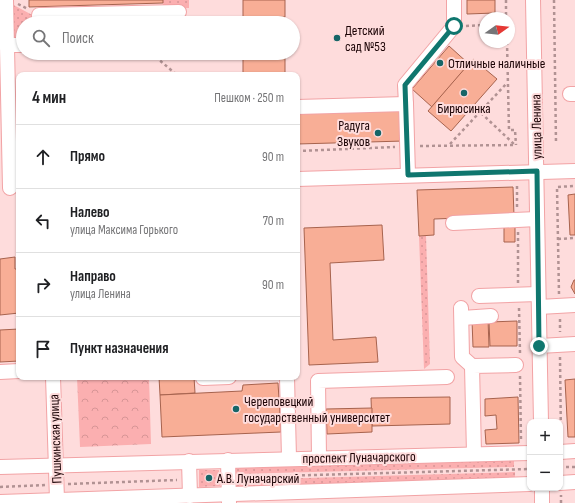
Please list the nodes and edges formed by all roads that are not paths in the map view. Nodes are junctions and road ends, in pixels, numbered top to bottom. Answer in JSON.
{"nodes":[{"id":1,"x":454,"y":0,"type":"edge"},
{"id":2,"x":533,"y":0,"type":"edge"},
{"id":3,"x":11,"y":2,"type":"edge"},
{"id":4,"x":179,"y":12,"type":"dead end"},
{"id":5,"x":99,"y":16,"type":"edge"},
{"id":6,"x":6,"y":45,"type":"junction"},
{"id":7,"x":16,"y":45,"type":"edge"},
{"id":8,"x":406,"y":104,"type":"junction"},
{"id":9,"x":300,"y":107,"type":"edge"},
{"id":10,"x":13,"y":108,"type":"edge"},
{"id":11,"x":537,"y":171,"type":"junction"},
{"id":12,"x":575,"y":171,"type":"edge"},
{"id":13,"x":408,"y":175,"type":"junction"},
{"id":14,"x":300,"y":178,"type":"edge"},
{"id":15,"x":10,"y":188,"type":"edge"},
{"id":16,"x":537,"y":219,"type":"junction"},
{"id":17,"x":453,"y":223,"type":"dead end"},
{"id":18,"x":480,"y":296,"type":"dead end"},
{"id":19,"x":538,"y":300,"type":"junction"},
{"id":20,"x":575,"y":305,"type":"edge"},
{"id":21,"x":491,"y":316,"type":"dead end"},
{"id":22,"x":575,"y":344,"type":"edge"},
{"id":23,"x":539,"y":346,"type":"junction"},
{"id":24,"x":518,"y":364,"type":"road end"},
{"id":25,"x":472,"y":366,"type":"junction"},
{"id":26,"x":16,"y":371,"type":"edge"},
{"id":27,"x":0,"y":372,"type":"edge"},
{"id":28,"x":447,"y":377,"type":"dead end"},
{"id":29,"x":53,"y":380,"type":"edge"},
{"id":30,"x":287,"y":380,"type":"edge"},
{"id":31,"x":540,"y":419,"type":"edge"},
{"id":32,"x":575,"y":451,"type":"edge"},
{"id":33,"x":563,"y":452,"type":"edge"},
{"id":34,"x":526,"y":453,"type":"edge"},
{"id":35,"x":474,"y":454,"type":"junction"},
{"id":36,"x":289,"y":458,"type":"junction"},
{"id":37,"x":319,"y":458,"type":"junction"},
{"id":38,"x":228,"y":460,"type":"junction"},
{"id":39,"x":189,"y":461,"type":"junction"},
{"id":40,"x":55,"y":466,"type":"junction"},
{"id":41,"x":0,"y":468,"type":"edge"},
{"id":42,"x":575,"y":482,"type":"edge"},
{"id":43,"x":563,"y":483,"type":"edge"},
{"id":44,"x":527,"y":484,"type":"edge"},
{"id":45,"x":542,"y":491,"type":"edge"},
{"id":46,"x":190,"y":496,"type":"junction"},
{"id":47,"x":229,"y":499,"type":"edge"},
{"id":48,"x":57,"y":500,"type":"junction"},
{"id":49,"x":0,"y":502,"type":"edge"},
{"id":50,"x":542,"y":503,"type":"edge"}],
"edges":[{"from":1,"to":8,"type":"street"},
{"from":2,"to":11,"type":"street","name":"улица Ленина"},
{"from":3,"to":6,"type":"street"},
{"from":4,"to":5,"type":"street"},
{"from":6,"to":7,"type":"street"},
{"from":6,"to":10,"type":"street"},
{"from":8,"to":9,"type":"street"},
{"from":8,"to":13,"type":"street"},
{"from":10,"to":15,"type":"street"},
{"from":11,"to":12,"type":"street"},
{"from":11,"to":13,"type":"street"},
{"from":11,"to":16,"type":"street","name":"улица Ленина"},
{"from":13,"to":14,"type":"street"},
{"from":16,"to":17,"type":"street"},
{"from":16,"to":19,"type":"street","name":"улица Ленина"},
{"from":18,"to":19,"type":"street"},
{"from":19,"to":20,"type":"street"},
{"from":19,"to":23,"type":"street","name":"улица Ленина"},
{"from":21,"to":25,"type":"street"},
{"from":22,"to":23,"type":"street"},
{"from":23,"to":31,"type":"street","name":"улица Ленина"},
{"from":24,"to":25,"type":"street"},
{"from":25,"to":35,"type":"street"},
{"from":26,"to":27,"type":"street"},
{"from":28,"to":37,"type":"street"},
{"from":29,"to":40,"type":"street","name":"Пушкинская улица"},
{"from":30,"to":36,"type":"street"},
{"from":32,"to":33,"type":"street"},
{"from":34,"to":35,"type":"street","name":"проспект Луначарского"},
{"from":35,"to":37,"type":"street","name":"проспект Луначарского"},
{"from":36,"to":37,"type":"street","name":"проспект Луначарского"},
{"from":36,"to":38,"type":"street","name":"проспект Луначарского"},
{"from":38,"to":39,"type":"street","name":"проспект Луначарского"},
{"from":38,"to":47,"type":"street"},
{"from":39,"to":40,"type":"street","name":"проспект Луначарского"},
{"from":39,"to":46,"type":"street"},
{"from":40,"to":41,"type":"street","name":"проспект Луначарского"},
{"from":40,"to":48,"type":"street","name":"Пушкинская улица"},
{"from":42,"to":43,"type":"street"},
{"from":44,"to":47,"type":"street"},
{"from":45,"to":50,"type":"street"},
{"from":46,"to":47,"type":"street"},
{"from":46,"to":48,"type":"street"},
{"from":48,"to":49,"type":"street"}]}
